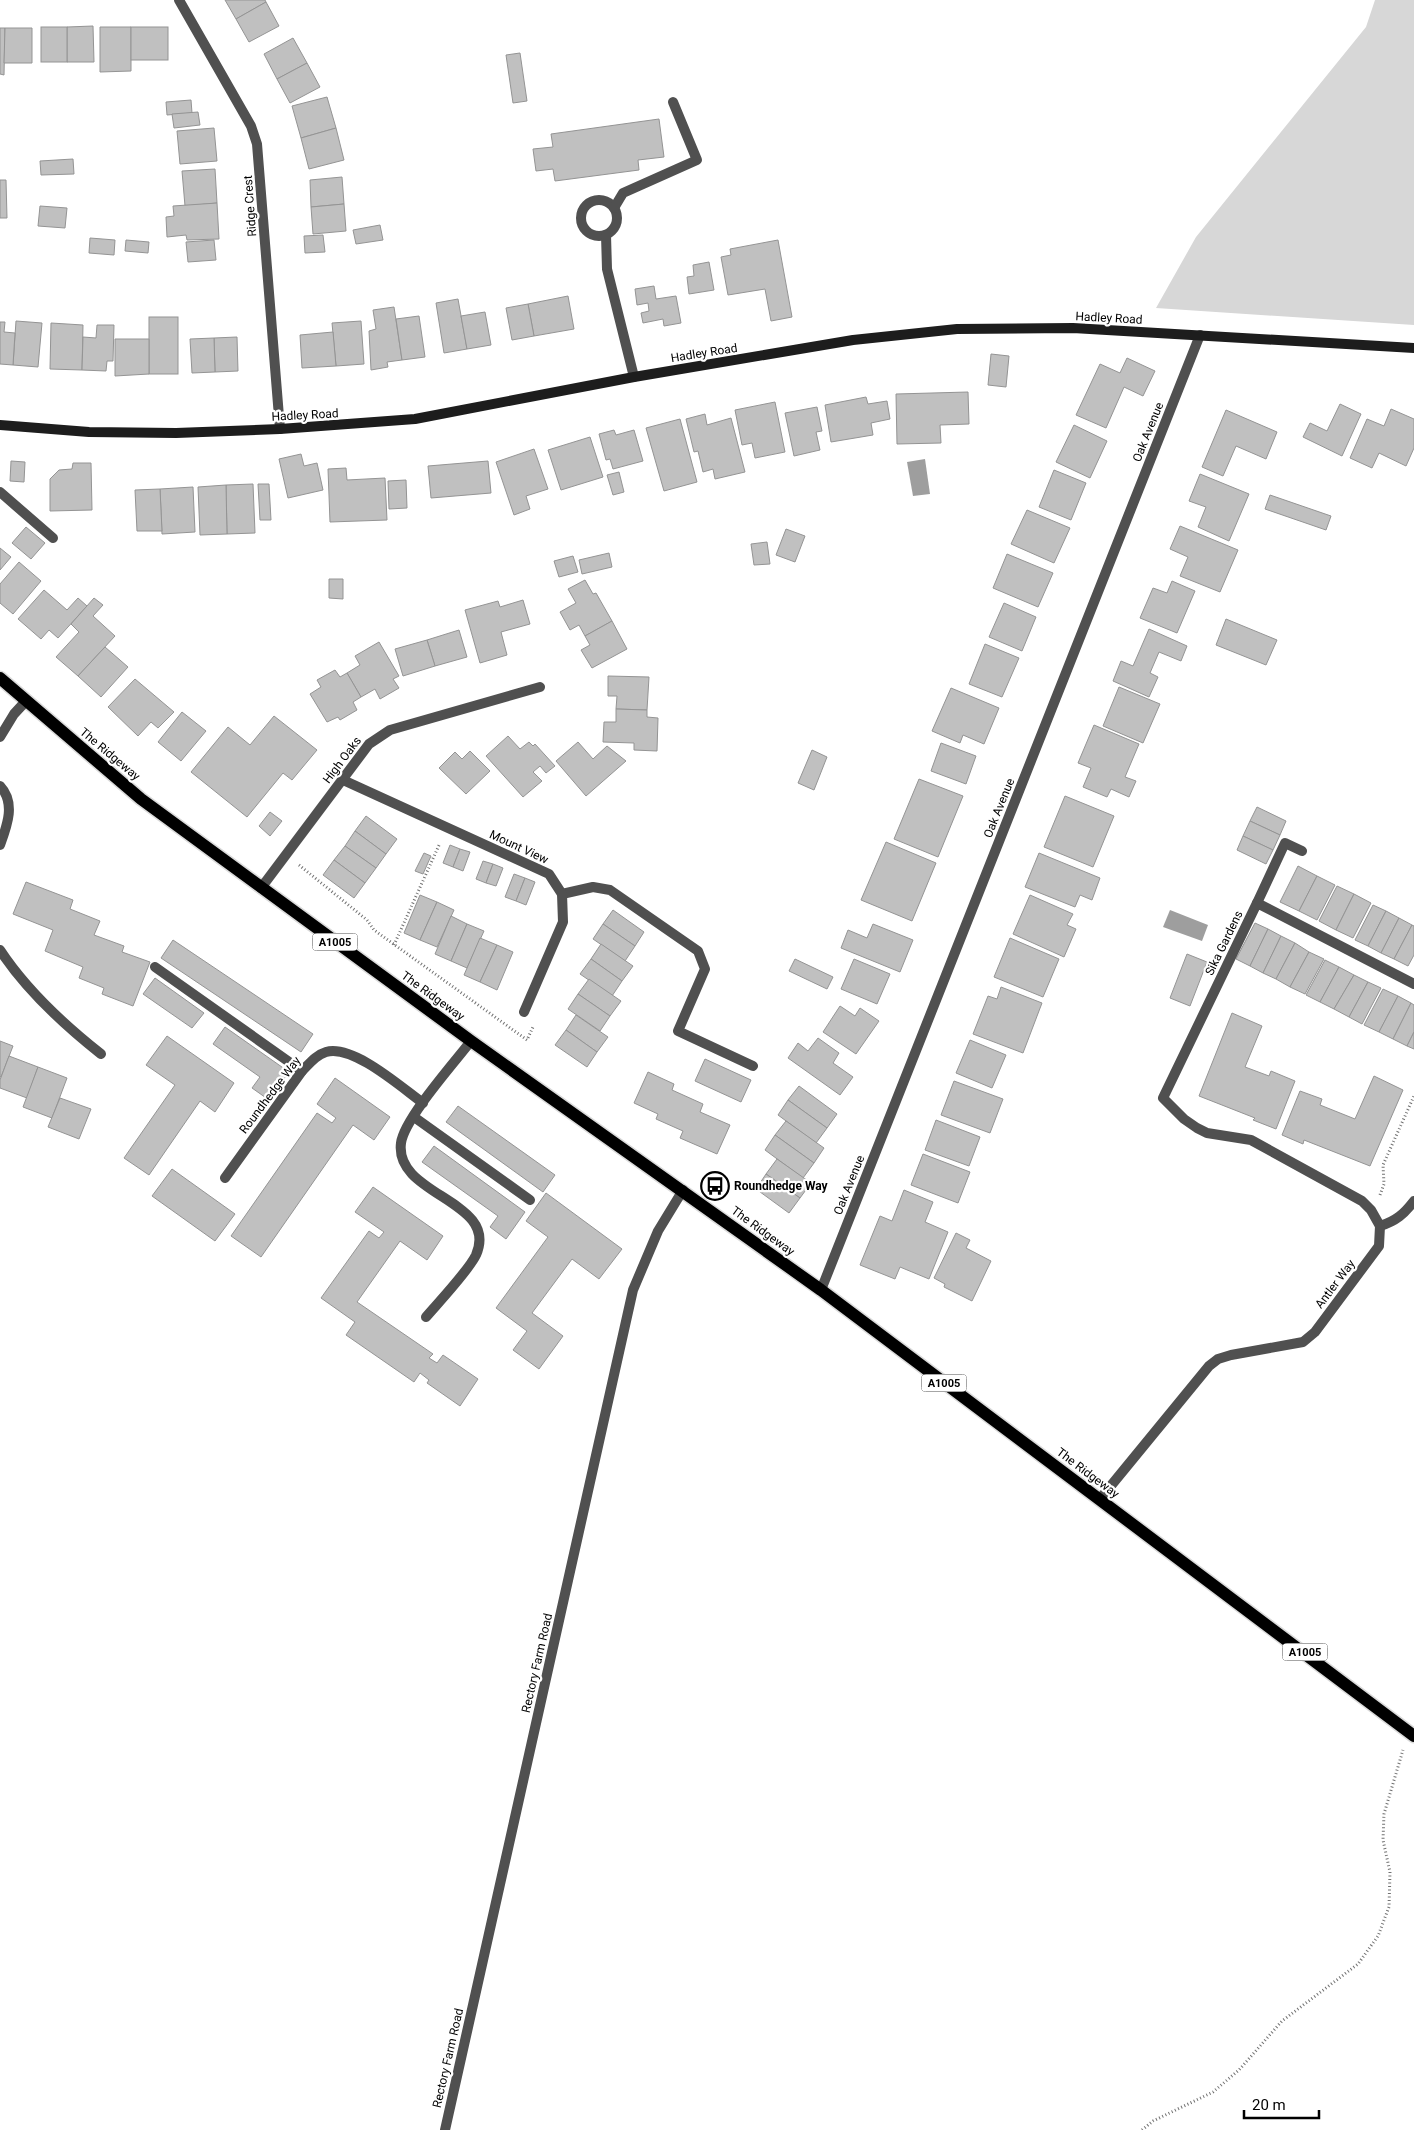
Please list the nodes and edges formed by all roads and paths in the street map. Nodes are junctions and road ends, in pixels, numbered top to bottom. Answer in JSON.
{"nodes":[{"id":1,"x":179,"y":0,"type":"edge"},
{"id":2,"x":673,"y":102,"type":"dead end"},
{"id":3,"x":614,"y":208,"type":"junction"},
{"id":4,"x":606,"y":235,"type":"junction"},
{"id":5,"x":1200,"y":335,"type":"junction"},
{"id":6,"x":1414,"y":348,"type":"edge"},
{"id":7,"x":634,"y":377,"type":"junction"},
{"id":8,"x":0,"y":425,"type":"edge"},
{"id":9,"x":280,"y":429,"type":"junction"},
{"id":10,"x":0,"y":492,"type":"edge"},
{"id":11,"x":53,"y":538,"type":"dead end"},
{"id":12,"x":0,"y":678,"type":"edge"},
{"id":13,"x":540,"y":687,"type":"dead end"},
{"id":14,"x":26,"y":701,"type":"junction"},
{"id":15,"x":0,"y":737,"type":"edge"},
{"id":16,"x":343,"y":780,"type":"junction"},
{"id":17,"x":0,"y":786,"type":"edge"},
{"id":18,"x":447,"y":828,"type":"junction"},
{"id":19,"x":0,"y":845,"type":"edge"},
{"id":20,"x":1302,"y":851,"type":"dead end"},
{"id":21,"x":287,"y":855,"type":"junction"},
{"id":22,"x":261,"y":888,"type":"junction"},
{"id":23,"x":562,"y":894,"type":"junction"},
{"id":24,"x":1257,"y":903,"type":"junction"},
{"id":25,"x":394,"y":945,"type":"junction"},
{"id":26,"x":0,"y":950,"type":"edge"},
{"id":27,"x":155,"y":967,"type":"dead end"},
{"id":28,"x":1414,"y":984,"type":"edge"},
{"id":29,"x":524,"y":1012,"type":"joint"},
{"id":30,"x":471,"y":1040,"type":"junction"},
{"id":31,"x":102,"y":1054,"type":"dead end"},
{"id":32,"x":753,"y":1066,"type":"dead end"},
{"id":33,"x":302,"y":1071,"type":"junction"},
{"id":34,"x":1414,"y":1096,"type":"edge"},
{"id":35,"x":424,"y":1103,"type":"junction"},
{"id":36,"x":414,"y":1117,"type":"junction"},
{"id":37,"x":225,"y":1178,"type":"dead end"},
{"id":38,"x":683,"y":1190,"type":"junction"},
{"id":39,"x":530,"y":1200,"type":"dead end"},
{"id":40,"x":1414,"y":1200,"type":"edge"},
{"id":41,"x":1371,"y":1210,"type":"junction"},
{"id":42,"x":1380,"y":1226,"type":"junction"},
{"id":43,"x":821,"y":1290,"type":"junction"},
{"id":44,"x":426,"y":1317,"type":"dead end"},
{"id":45,"x":1100,"y":1499,"type":"junction"},
{"id":46,"x":1414,"y":1736,"type":"edge"},
{"id":47,"x":1403,"y":1748,"type":"dead end"},
{"id":48,"x":445,"y":2130,"type":"edge"},
{"id":49,"x":1142,"y":2130,"type":"edge"}],
"edges":[{"from":1,"to":9,"type":"street","name":"Ridge Crest"},
{"from":2,"to":3,"type":"street"},
{"from":3,"to":4,"type":"street"},
{"from":3,"to":4,"type":"street"},
{"from":4,"to":7,"type":"street"},
{"from":5,"to":6,"type":"street","name":"Hadley Road"},
{"from":5,"to":7,"type":"street","name":"Hadley Road"},
{"from":5,"to":43,"type":"street","name":"Oak Avenue"},
{"from":7,"to":9,"type":"street","name":"Hadley Road"},
{"from":8,"to":9,"type":"street","name":"Hadley Road"},
{"from":10,"to":11,"type":"street"},
{"from":12,"to":14,"type":"main road","name":"The Ridgeway","number":"A1005"},
{"from":13,"to":16,"type":"street","name":"High Oaks"},
{"from":14,"to":15,"type":"street"},
{"from":14,"to":22,"type":"main road","name":"The Ridgeway","number":"A1005"},
{"from":16,"to":18,"type":"street","name":"Mount View"},
{"from":16,"to":21,"type":"street","name":"High Oaks"},
{"from":17,"to":19,"type":"street"},
{"from":18,"to":23,"type":"street","name":"Mount View"},
{"from":18,"to":25,"type":"path"},
{"from":20,"to":24,"type":"street"},
{"from":21,"to":22,"type":"street","name":"High Oaks"},
{"from":21,"to":25,"type":"path"},
{"from":22,"to":30,"type":"main road","name":"The Ridgeway","number":"A1005"},
{"from":23,"to":29,"type":"street"},
{"from":23,"to":32,"type":"street"},
{"from":24,"to":28,"type":"street","name":"Sika Gardens"},
{"from":24,"to":41,"type":"street","name":"Sika Gardens"},
{"from":25,"to":29,"type":"path"},
{"from":26,"to":31,"type":"street"},
{"from":27,"to":33,"type":"street"},
{"from":30,"to":35,"type":"street"},
{"from":30,"to":38,"type":"main road","name":"The Ridgeway","number":"A1005"},
{"from":33,"to":35,"type":"street","name":"Roundhedge Way"},
{"from":33,"to":37,"type":"street","name":"Roundhedge Way"},
{"from":34,"to":41,"type":"path"},
{"from":35,"to":36,"type":"street"},
{"from":36,"to":39,"type":"street"},
{"from":36,"to":44,"type":"street"},
{"from":38,"to":43,"type":"main road","name":"The Ridgeway","number":"A1005"},
{"from":38,"to":48,"type":"street","name":"Rectory Farm Road"},
{"from":40,"to":42,"type":"street"},
{"from":41,"to":42,"type":"street"},
{"from":42,"to":45,"type":"street","name":"Antler Way"},
{"from":43,"to":45,"type":"main road","name":"The Ridgeway","number":"A1005"},
{"from":45,"to":46,"type":"main road","name":"The Ridgeway","number":"A1005"},
{"from":47,"to":49,"type":"path"}]}
